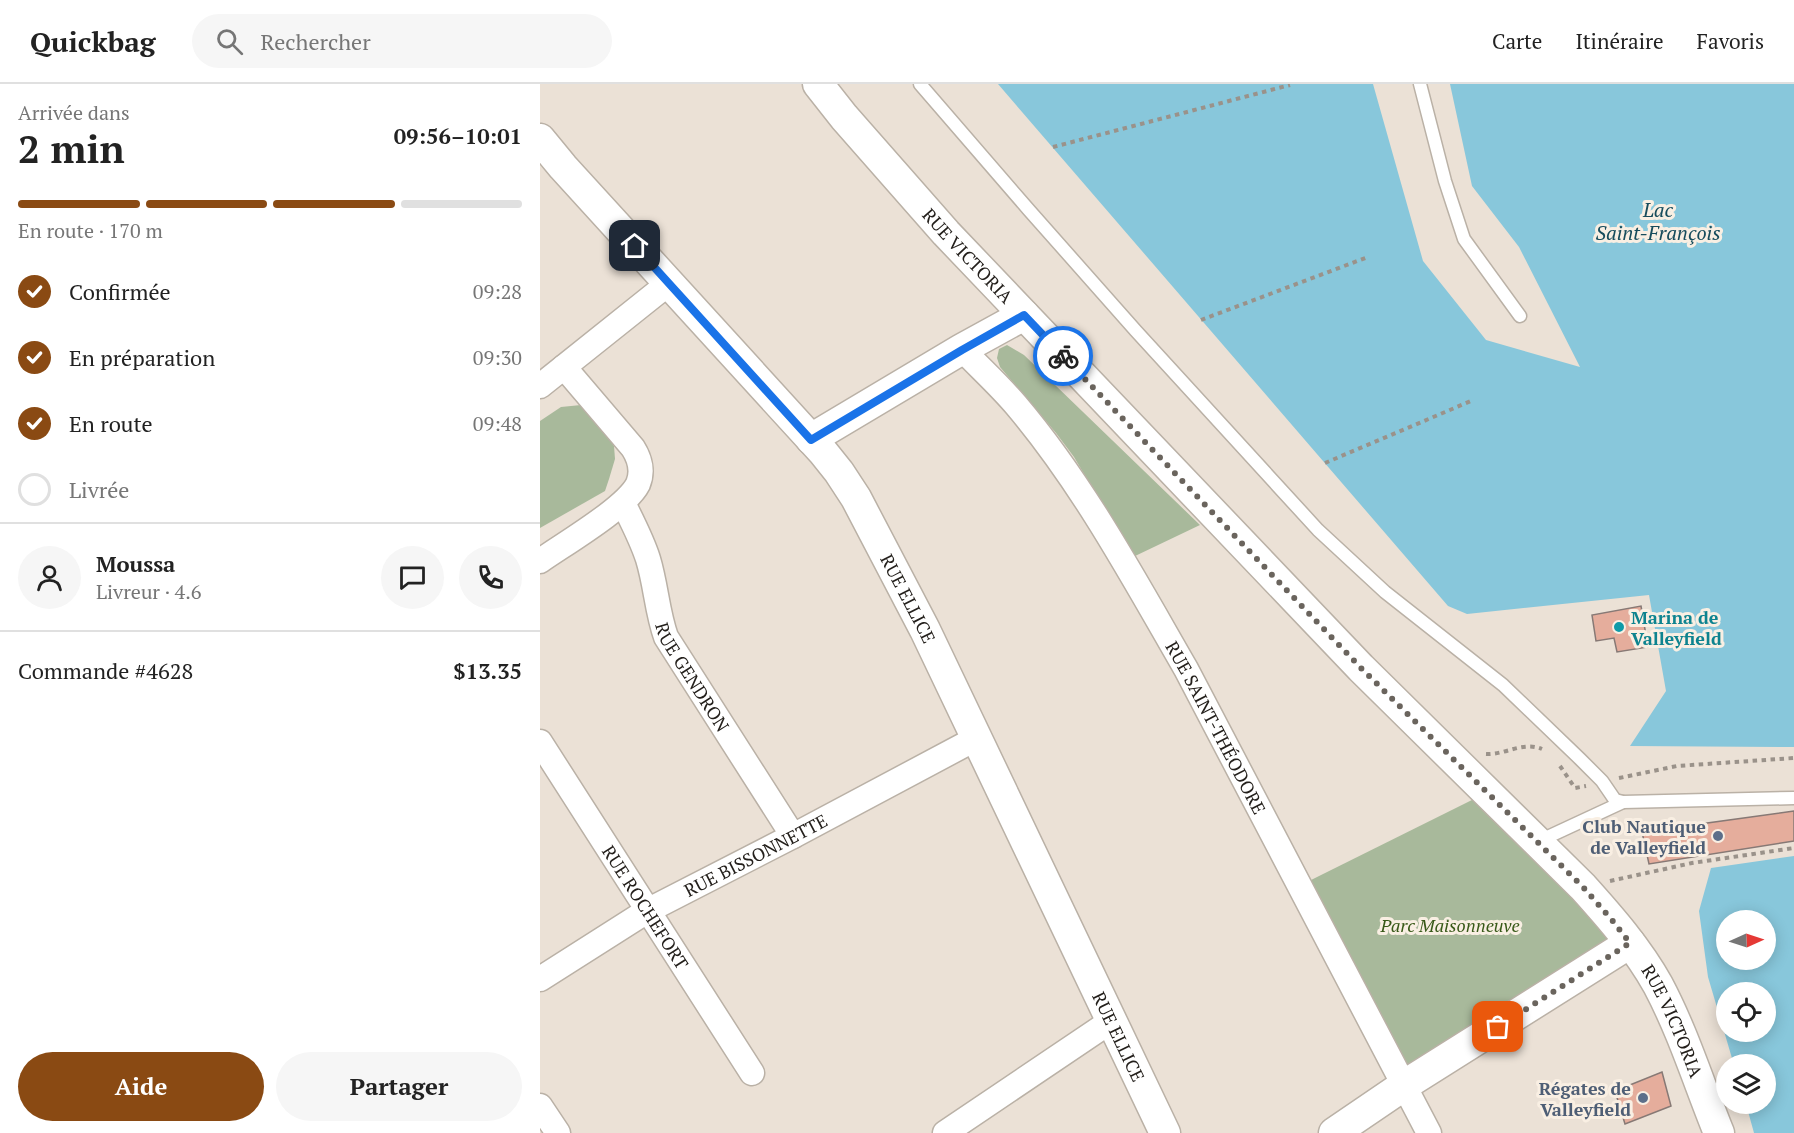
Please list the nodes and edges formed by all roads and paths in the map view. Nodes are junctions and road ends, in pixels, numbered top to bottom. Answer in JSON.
{"nodes":[{"id":1,"x":818,"y":84,"type":"edge"},
{"id":2,"x":920,"y":84,"type":"edge"},
{"id":3,"x":1420,"y":84,"type":"edge"},
{"id":4,"x":1290,"y":85,"type":"edge"},
{"id":5,"x":540,"y":139,"type":"edge"},
{"id":6,"x":1053,"y":147,"type":"dead end"},
{"id":7,"x":1368,"y":257,"type":"dead end"},
{"id":8,"x":669,"y":283,"type":"junction"},
{"id":9,"x":1024,"y":315,"type":"junction"},
{"id":10,"x":1520,"y":316,"type":"dead end"},
{"id":11,"x":1201,"y":320,"type":"dead end"},
{"id":12,"x":962,"y":350,"type":"junction"},
{"id":13,"x":564,"y":367,"type":"junction"},
{"id":14,"x":540,"y":386,"type":"edge"},
{"id":15,"x":1471,"y":401,"type":"dead end"},
{"id":16,"x":811,"y":440,"type":"junction"},
{"id":17,"x":1325,"y":463,"type":"dead end"},
{"id":18,"x":623,"y":503,"type":"junction"},
{"id":19,"x":540,"y":561,"type":"edge"},
{"id":20,"x":976,"y":738,"type":"junction"},
{"id":21,"x":540,"y":742,"type":"edge"},
{"id":22,"x":1794,"y":798,"type":"edge"},
{"id":23,"x":1623,"y":802,"type":"junction"},
{"id":24,"x":793,"y":836,"type":"junction"},
{"id":25,"x":1538,"y":842,"type":"junction"},
{"id":26,"x":1794,"y":848,"type":"edge"},
{"id":27,"x":1583,"y":887,"type":"junction"},
{"id":28,"x":647,"y":911,"type":"junction"},
{"id":29,"x":1630,"y":943,"type":"junction"},
{"id":30,"x":540,"y":980,"type":"edge"},
{"id":31,"x":1111,"y":1021,"type":"junction"},
{"id":32,"x":752,"y":1072,"type":"dead end"},
{"id":33,"x":1403,"y":1086,"type":"junction"},
{"id":34,"x":540,"y":1106,"type":"edge"},
{"id":35,"x":558,"y":1133,"type":"edge"},
{"id":36,"x":945,"y":1133,"type":"edge"},
{"id":37,"x":1165,"y":1133,"type":"edge"},
{"id":38,"x":1334,"y":1133,"type":"edge"},
{"id":39,"x":1429,"y":1133,"type":"edge"},
{"id":40,"x":1719,"y":1133,"type":"edge"}],
"edges":[{"from":1,"to":9,"type":"street","name":"RUE VICTORIA"},
{"from":2,"to":23,"type":"lane"},
{"from":3,"to":10,"type":"lane"},
{"from":4,"to":6,"type":"path"},
{"from":5,"to":8,"type":"street","name":"RUE ELLICE"},
{"from":7,"to":11,"type":"path"},
{"from":8,"to":13,"type":"street"},
{"from":8,"to":16,"type":"street","name":"RUE ELLICE"},
{"from":9,"to":12,"type":"street"},
{"from":9,"to":25,"type":"street","name":"RUE VICTORIA"},
{"from":12,"to":16,"type":"street"},
{"from":12,"to":33,"type":"street","name":"RUE SAINT-THÉODORE"},
{"from":13,"to":14,"type":"street"},
{"from":13,"to":18,"type":"street"},
{"from":15,"to":17,"type":"path"},
{"from":16,"to":20,"type":"street","name":"RUE ELLICE"},
{"from":18,"to":19,"type":"street"},
{"from":18,"to":24,"type":"street","name":"RUE GENDRON"},
{"from":20,"to":24,"type":"street","name":"RUE BISSONNETTE"},
{"from":20,"to":31,"type":"street","name":"RUE ELLICE"},
{"from":21,"to":28,"type":"street","name":"RUE ROCHEFORT"},
{"from":22,"to":23,"type":"lane"},
{"from":23,"to":25,"type":"lane"},
{"from":24,"to":28,"type":"street","name":"RUE BISSONNETTE"},
{"from":25,"to":27,"type":"street","name":"RUE VICTORIA"},
{"from":26,"to":27,"type":"path"},
{"from":27,"to":29,"type":"street","name":"RUE VICTORIA"},
{"from":28,"to":30,"type":"street","name":"RUE BISSONNETTE"},
{"from":28,"to":32,"type":"street","name":"RUE ROCHEFORT"},
{"from":29,"to":33,"type":"street"},
{"from":29,"to":40,"type":"street","name":"RUE VICTORIA"},
{"from":31,"to":36,"type":"street"},
{"from":31,"to":37,"type":"street","name":"RUE ELLICE"},
{"from":33,"to":38,"type":"street"},
{"from":33,"to":39,"type":"street","name":"RUE SAINT-THÉODORE"},
{"from":34,"to":35,"type":"street"}]}
